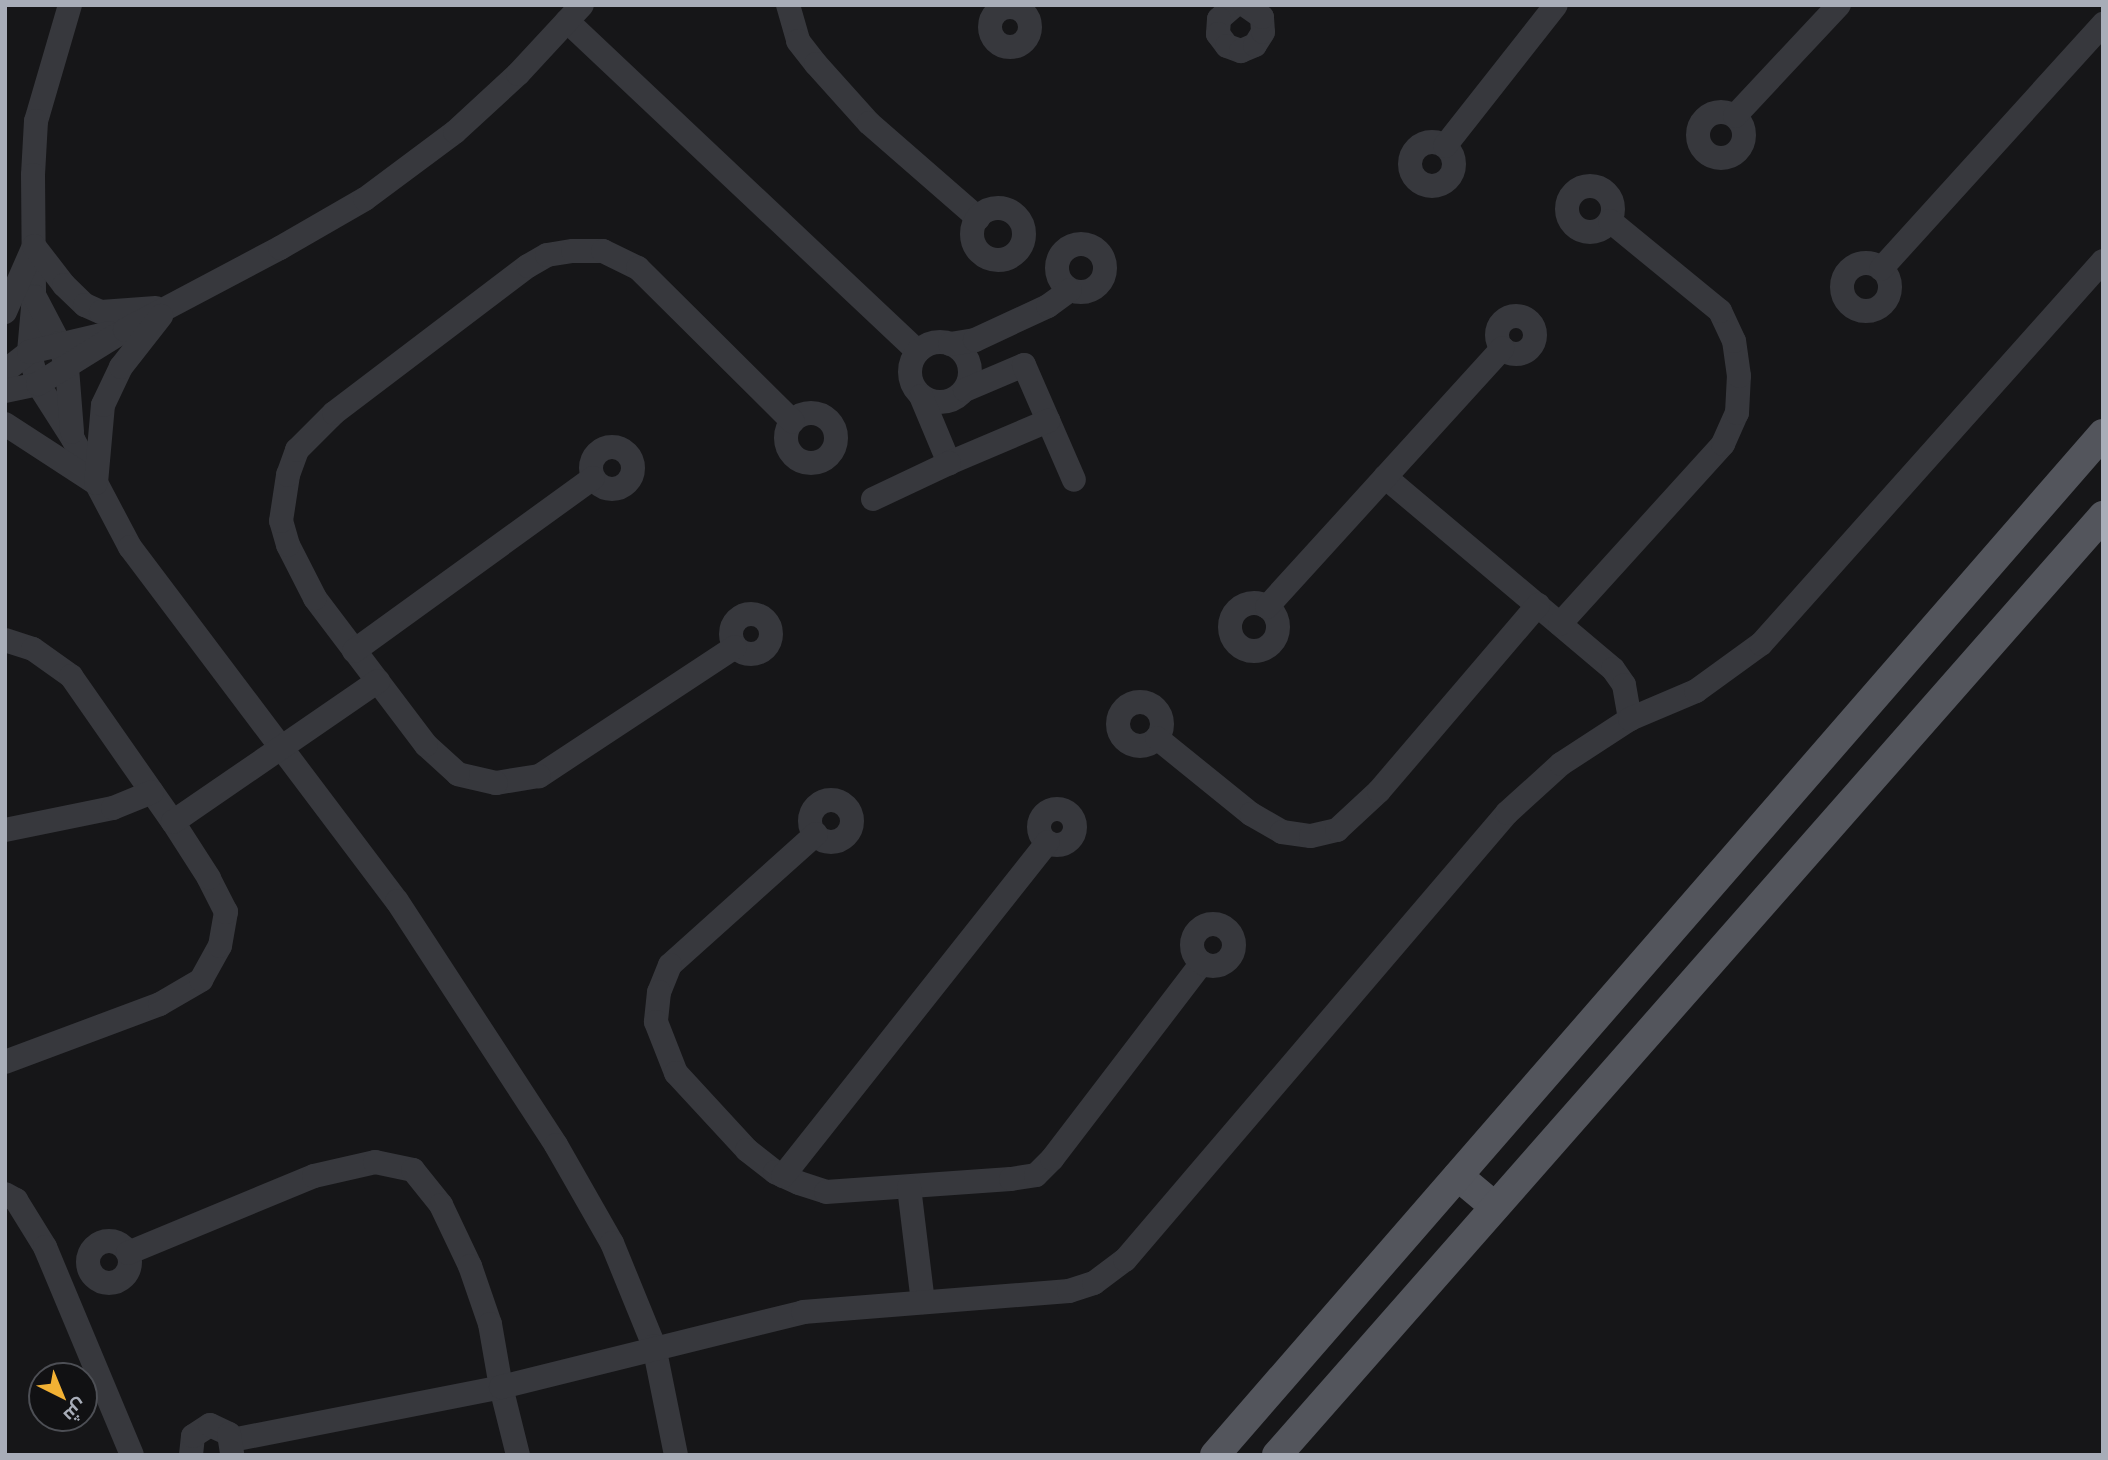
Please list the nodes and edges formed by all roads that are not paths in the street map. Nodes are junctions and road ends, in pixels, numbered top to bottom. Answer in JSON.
{"nodes":[{"id":1,"x":70,"y":5,"type":"edge"},
{"id":2,"x":788,"y":5,"type":"edge"},
{"id":3,"x":1556,"y":5,"type":"edge"},
{"id":4,"x":1839,"y":5,"type":"edge"},
{"id":5,"x":575,"y":13,"type":"edge"},
{"id":6,"x":2103,"y":24,"type":"edge"},
{"id":7,"x":1735,"y":117,"type":"dead end"},
{"id":8,"x":1445,"y":146,"type":"dead end"},
{"id":9,"x":978,"y":218,"type":"dead end"},
{"id":10,"x":1610,"y":221,"type":"dead end"},
{"id":11,"x":34,"y":246,"type":"junction"},
{"id":12,"x":2103,"y":261,"type":"edge"},
{"id":13,"x":1881,"y":269,"type":"dead end"},
{"id":14,"x":1070,"y":289,"type":"dead end"},
{"id":15,"x":34,"y":296,"type":"junction"},
{"id":16,"x":170,"y":306,"type":"junction"},
{"id":17,"x":5,"y":312,"type":"edge"},
{"id":18,"x":125,"y":330,"type":"junction"},
{"id":19,"x":59,"y":343,"type":"junction"},
{"id":20,"x":1503,"y":348,"type":"dead end"},
{"id":21,"x":29,"y":352,"type":"junction"},
{"id":22,"x":918,"y":352,"type":"junction"},
{"id":23,"x":968,"y":363,"type":"junction"},
{"id":24,"x":66,"y":368,"type":"junction"},
{"id":25,"x":5,"y":371,"type":"edge"},
{"id":26,"x":38,"y":384,"type":"junction"},
{"id":27,"x":5,"y":391,"type":"edge"},
{"id":28,"x":931,"y":407,"type":"junction"},
{"id":29,"x":1048,"y":421,"type":"junction"},
{"id":30,"x":793,"y":422,"type":"dead end"},
{"id":31,"x":5,"y":424,"type":"edge"},
{"id":32,"x":2103,"y":434,"type":"edge"},
{"id":33,"x":73,"y":439,"type":"junction"},
{"id":34,"x":948,"y":463,"type":"junction"},
{"id":35,"x":1385,"y":477,"type":"junction"},
{"id":36,"x":593,"y":478,"type":"dead end"},
{"id":37,"x":1074,"y":480,"type":"dead end"},
{"id":38,"x":96,"y":484,"type":"junction"},
{"id":39,"x":873,"y":499,"type":"dead end"},
{"id":40,"x":2103,"y":516,"type":"edge"},
{"id":41,"x":1538,"y":605,"type":"junction"},
{"id":42,"x":1267,"y":607,"type":"dead end"},
{"id":43,"x":1560,"y":624,"type":"junction"},
{"id":44,"x":5,"y":640,"type":"edge"},
{"id":45,"x":735,"y":647,"type":"dead end"},
{"id":46,"x":354,"y":651,"type":"junction"},
{"id":47,"x":378,"y":681,"type":"junction"},
{"id":48,"x":1630,"y":719,"type":"junction"},
{"id":49,"x":1157,"y":738,"type":"dead end"},
{"id":50,"x":281,"y":747,"type":"junction"},
{"id":51,"x":152,"y":792,"type":"junction"},
{"id":52,"x":173,"y":821,"type":"junction"},
{"id":53,"x":5,"y":830,"type":"edge"},
{"id":54,"x":816,"y":834,"type":"dead end"},
{"id":55,"x":1048,"y":842,"type":"dead end"},
{"id":56,"x":1202,"y":963,"type":"dead end"},
{"id":57,"x":5,"y":1062,"type":"edge"},
{"id":58,"x":1458,"y":1175,"type":"junction"},
{"id":59,"x":783,"y":1176,"type":"junction"},
{"id":60,"x":909,"y":1187,"type":"junction"},
{"id":61,"x":5,"y":1194,"type":"edge"},
{"id":62,"x":1495,"y":1207,"type":"junction"},
{"id":63,"x":128,"y":1254,"type":"dead end"},
{"id":64,"x":923,"y":1302,"type":"junction"},
{"id":65,"x":654,"y":1346,"type":"junction"},
{"id":66,"x":501,"y":1387,"type":"junction"},
{"id":67,"x":232,"y":1447,"type":"edge"},
{"id":68,"x":132,"y":1455,"type":"edge"},
{"id":69,"x":191,"y":1455,"type":"edge"},
{"id":70,"x":518,"y":1455,"type":"edge"},
{"id":71,"x":676,"y":1455,"type":"edge"},
{"id":72,"x":1214,"y":1455,"type":"edge"},
{"id":73,"x":1277,"y":1455,"type":"edge"}],
"edges":[{"from":1,"to":11,"type":"street"},
{"from":2,"to":9,"type":"street"},
{"from":3,"to":8,"type":"street"},
{"from":4,"to":7,"type":"street"},
{"from":5,"to":16,"type":"street"},
{"from":5,"to":22,"type":"street"},
{"from":6,"to":13,"type":"street"},
{"from":10,"to":43,"type":"street"},
{"from":11,"to":15,"type":"street"},
{"from":11,"to":16,"type":"street"},
{"from":11,"to":17,"type":"street"},
{"from":12,"to":48,"type":"street"},
{"from":14,"to":23,"type":"street"},
{"from":15,"to":19,"type":"street"},
{"from":15,"to":21,"type":"street"},
{"from":16,"to":18,"type":"street"},
{"from":16,"to":38,"type":"street"},
{"from":18,"to":19,"type":"street"},
{"from":18,"to":24,"type":"street"},
{"from":19,"to":21,"type":"street"},
{"from":19,"to":24,"type":"street"},
{"from":20,"to":35,"type":"street"},
{"from":21,"to":25,"type":"street"},
{"from":21,"to":26,"type":"street"},
{"from":22,"to":23,"type":"street"},
{"from":22,"to":28,"type":"street"},
{"from":23,"to":28,"type":"street"},
{"from":23,"to":29,"type":"street"},
{"from":24,"to":26,"type":"street"},
{"from":24,"to":33,"type":"street"},
{"from":26,"to":27,"type":"street"},
{"from":26,"to":33,"type":"street"},
{"from":28,"to":34,"type":"street"},
{"from":29,"to":34,"type":"street"},
{"from":29,"to":37,"type":"street"},
{"from":30,"to":46,"type":"street"},
{"from":31,"to":38,"type":"street"},
{"from":32,"to":58,"type":"main road"},
{"from":33,"to":38,"type":"street"},
{"from":34,"to":39,"type":"street"},
{"from":35,"to":41,"type":"street"},
{"from":35,"to":42,"type":"street"},
{"from":36,"to":46,"type":"street"},
{"from":38,"to":50,"type":"street"},
{"from":40,"to":62,"type":"main road"},
{"from":41,"to":43,"type":"street"},
{"from":41,"to":49,"type":"street"},
{"from":43,"to":48,"type":"street"},
{"from":44,"to":51,"type":"street"},
{"from":45,"to":47,"type":"street"},
{"from":46,"to":47,"type":"street"},
{"from":47,"to":50,"type":"street"},
{"from":48,"to":64,"type":"street"},
{"from":50,"to":52,"type":"street"},
{"from":50,"to":65,"type":"street"},
{"from":51,"to":52,"type":"street"},
{"from":51,"to":53,"type":"street"},
{"from":52,"to":57,"type":"street"},
{"from":54,"to":59,"type":"street"},
{"from":55,"to":59,"type":"street"},
{"from":56,"to":60,"type":"street"},
{"from":58,"to":62,"type":"main road"},
{"from":58,"to":72,"type":"main road"},
{"from":59,"to":60,"type":"street"},
{"from":60,"to":64,"type":"street"},
{"from":61,"to":68,"type":"street"},
{"from":62,"to":73,"type":"main road"},
{"from":63,"to":66,"type":"street"},
{"from":64,"to":65,"type":"street"},
{"from":65,"to":66,"type":"street"},
{"from":65,"to":71,"type":"street"},
{"from":66,"to":67,"type":"street"},
{"from":66,"to":70,"type":"street"},
{"from":67,"to":69,"type":"street"}]}
